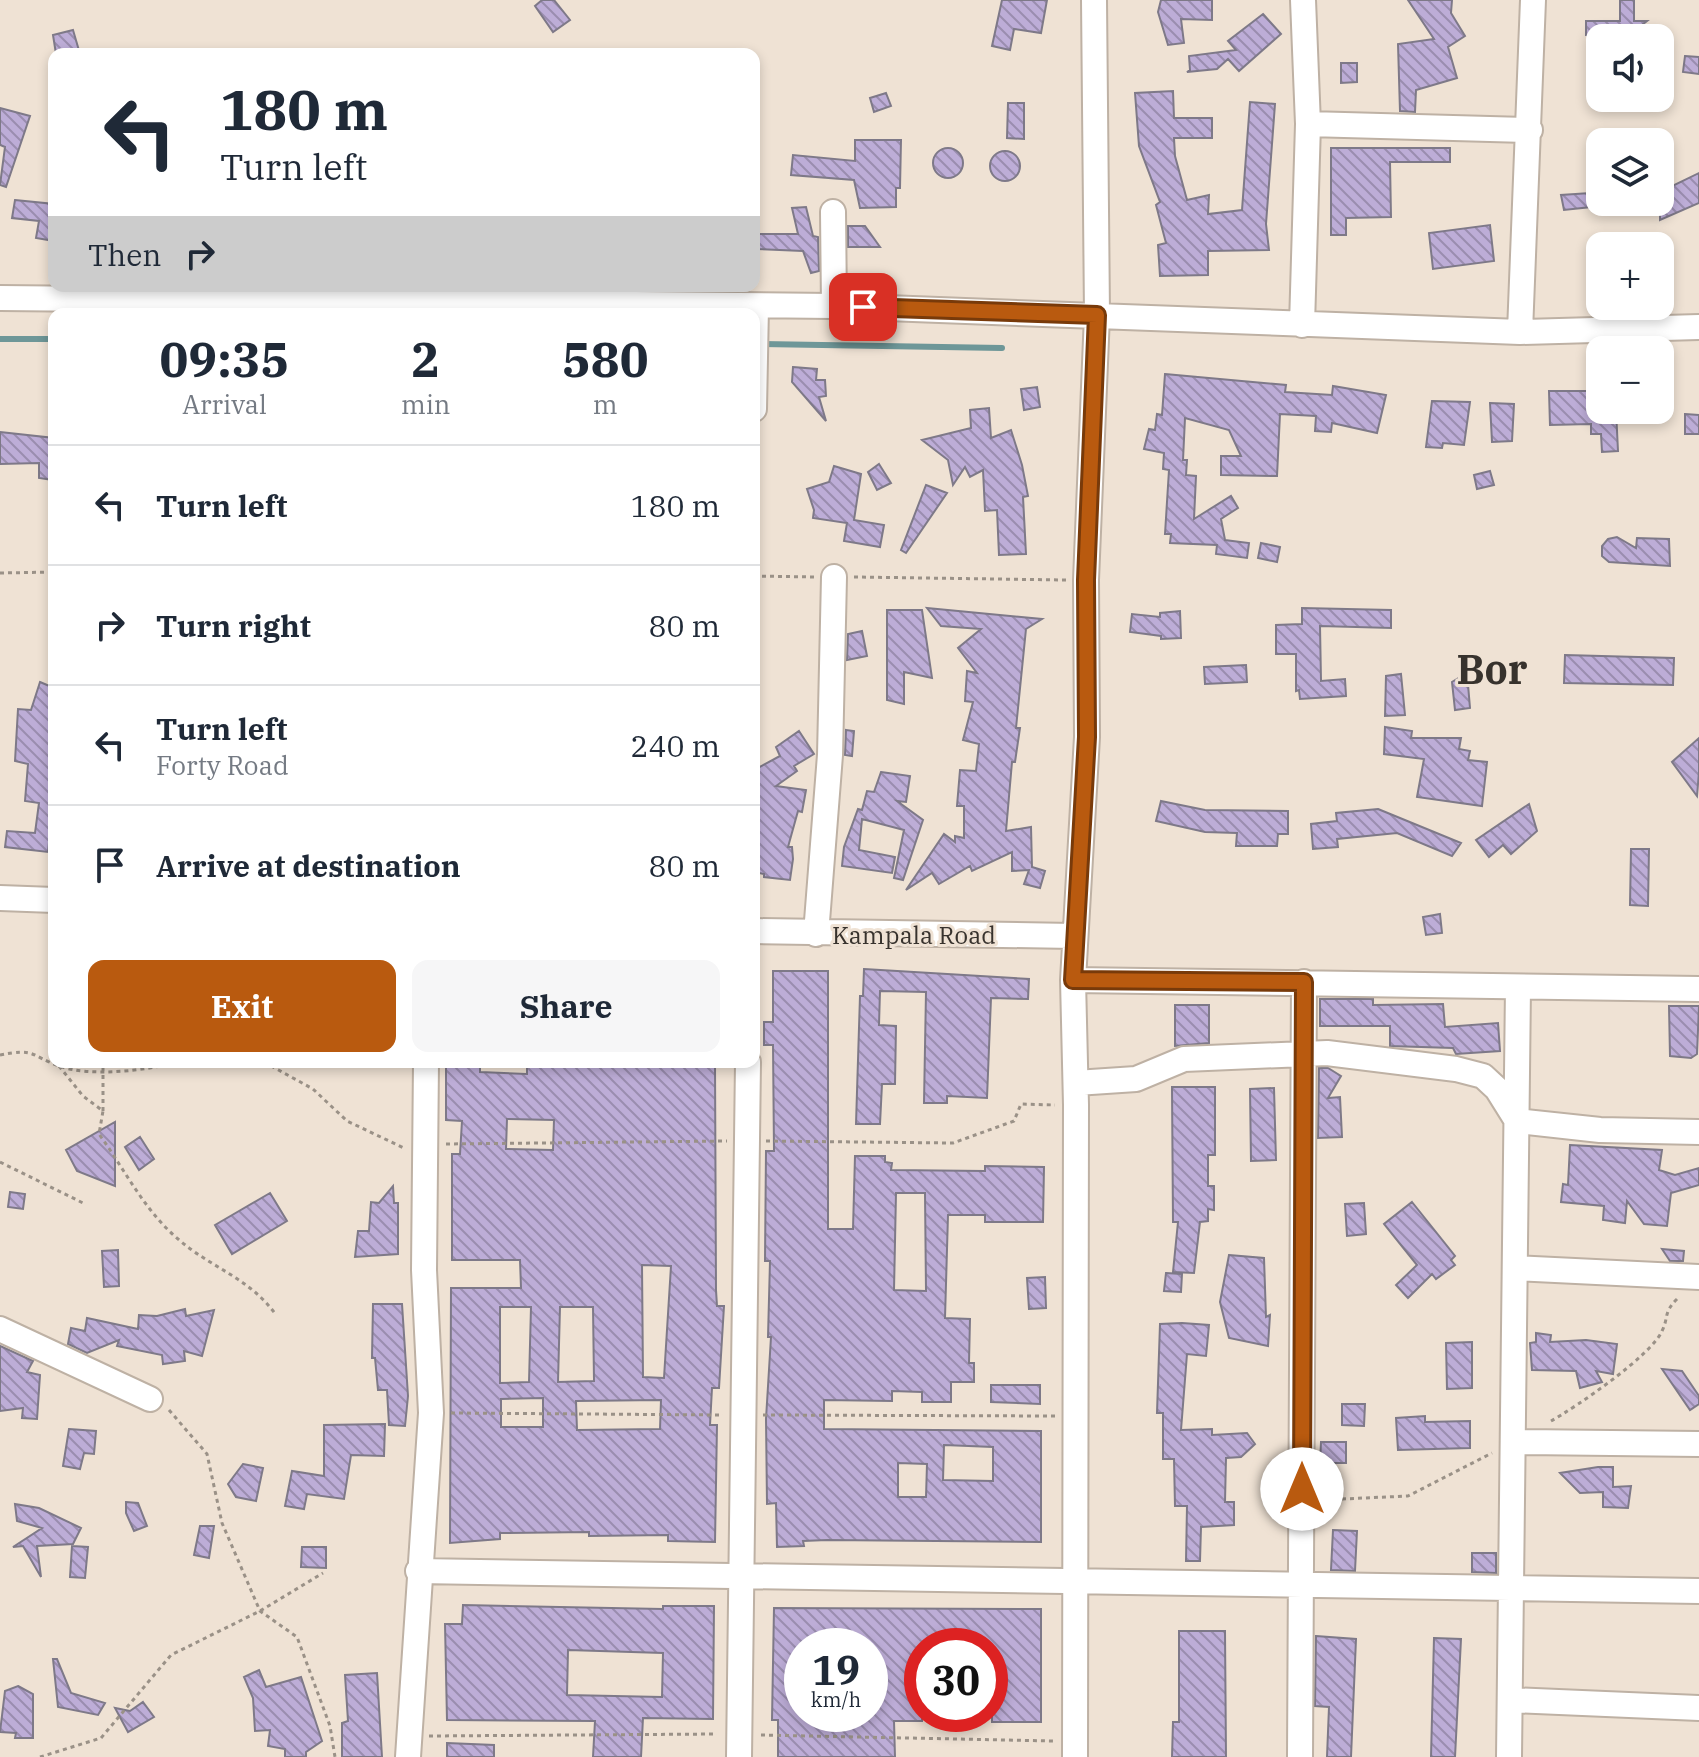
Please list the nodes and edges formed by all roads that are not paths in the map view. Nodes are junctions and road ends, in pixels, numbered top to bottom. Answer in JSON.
{"nodes":[{"id":1,"x":1094,"y":0,"type":"edge"},
{"id":2,"x":1303,"y":0,"type":"edge"},
{"id":3,"x":1533,"y":0,"type":"edge"},
{"id":4,"x":1308,"y":124,"type":"junction"},
{"id":5,"x":1530,"y":130,"type":"junction"},
{"id":6,"x":833,"y":212,"type":"dead end"},
{"id":7,"x":0,"y":298,"type":"edge"},
{"id":8,"x":756,"y":306,"type":"joint"},
{"id":9,"x":834,"y":306,"type":"junction"},
{"id":10,"x":442,"y":308,"type":"edge"},
{"id":11,"x":1097,"y":315,"type":"junction"},
{"id":12,"x":1302,"y":325,"type":"junction"},
{"id":13,"x":1699,"y":327,"type":"edge"},
{"id":14,"x":1520,"y":332,"type":"junction"},
{"id":15,"x":834,"y":577,"type":"road end"},
{"id":16,"x":0,"y":898,"type":"edge"},
{"id":17,"x":48,"y":900,"type":"edge"},
{"id":18,"x":760,"y":931,"type":"edge"},
{"id":19,"x":816,"y":934,"type":"junction"},
{"id":20,"x":1074,"y":936,"type":"junction"},
{"id":21,"x":1073,"y":980,"type":"junction"},
{"id":22,"x":1304,"y":982,"type":"junction"},
{"id":23,"x":1518,"y":987,"type":"junction"},
{"id":24,"x":1699,"y":989,"type":"edge"},
{"id":25,"x":1303,"y":1052,"type":"junction"},
{"id":26,"x":426,"y":1068,"type":"edge"},
{"id":27,"x":748,"y":1068,"type":"edge"},
{"id":28,"x":1076,"y":1094,"type":"junction"},
{"id":29,"x":1517,"y":1121,"type":"junction"},
{"id":30,"x":1699,"y":1132,"type":"edge"},
{"id":31,"x":1515,"y":1268,"type":"junction"},
{"id":32,"x":1698,"y":1277,"type":"edge"},
{"id":33,"x":0,"y":1329,"type":"edge"},
{"id":34,"x":150,"y":1399,"type":"road end"},
{"id":35,"x":1513,"y":1442,"type":"junction"},
{"id":36,"x":1699,"y":1444,"type":"edge"},
{"id":37,"x":418,"y":1571,"type":"junction"},
{"id":38,"x":742,"y":1575,"type":"junction"},
{"id":39,"x":1073,"y":1580,"type":"junction"},
{"id":40,"x":1301,"y":1583,"type":"junction"},
{"id":41,"x":1512,"y":1587,"type":"junction"},
{"id":42,"x":1699,"y":1591,"type":"edge"},
{"id":43,"x":1511,"y":1700,"type":"junction"},
{"id":44,"x":1699,"y":1708,"type":"edge"},
{"id":45,"x":408,"y":1757,"type":"edge"},
{"id":46,"x":739,"y":1757,"type":"edge"},
{"id":47,"x":1075,"y":1757,"type":"edge"},
{"id":48,"x":1300,"y":1757,"type":"edge"},
{"id":49,"x":1509,"y":1757,"type":"edge"}],
"edges":[{"from":1,"to":11,"type":"street"},
{"from":2,"to":4,"type":"street"},
{"from":3,"to":5,"type":"street"},
{"from":4,"to":5,"type":"street"},
{"from":4,"to":12,"type":"street"},
{"from":5,"to":14,"type":"street"},
{"from":6,"to":9,"type":"street"},
{"from":7,"to":10,"type":"street"},
{"from":8,"to":9,"type":"street"},
{"from":8,"to":10,"type":"street"},
{"from":9,"to":11,"type":"street"},
{"from":11,"to":12,"type":"street"},
{"from":11,"to":20,"type":"street"},
{"from":12,"to":14,"type":"street"},
{"from":13,"to":14,"type":"street"},
{"from":15,"to":19,"type":"street"},
{"from":16,"to":17,"type":"street"},
{"from":18,"to":19,"type":"street","name":"Kampala Road"},
{"from":19,"to":20,"type":"street","name":"Kampala Road"},
{"from":20,"to":21,"type":"street"},
{"from":21,"to":22,"type":"street"},
{"from":21,"to":28,"type":"street"},
{"from":22,"to":23,"type":"street"},
{"from":22,"to":25,"type":"street"},
{"from":23,"to":24,"type":"street"},
{"from":23,"to":29,"type":"street"},
{"from":25,"to":28,"type":"street"},
{"from":25,"to":29,"type":"street"},
{"from":25,"to":40,"type":"street"},
{"from":26,"to":37,"type":"street"},
{"from":27,"to":38,"type":"street"},
{"from":28,"to":39,"type":"street"},
{"from":29,"to":30,"type":"street"},
{"from":29,"to":31,"type":"street"},
{"from":31,"to":32,"type":"street"},
{"from":31,"to":35,"type":"street"},
{"from":33,"to":34,"type":"street"},
{"from":35,"to":36,"type":"street"},
{"from":35,"to":41,"type":"street"},
{"from":37,"to":38,"type":"street"},
{"from":37,"to":45,"type":"street"},
{"from":38,"to":39,"type":"street"},
{"from":38,"to":46,"type":"street"},
{"from":39,"to":40,"type":"street"},
{"from":39,"to":47,"type":"street"},
{"from":40,"to":41,"type":"street"},
{"from":40,"to":48,"type":"street"},
{"from":41,"to":42,"type":"street"},
{"from":41,"to":43,"type":"street"},
{"from":43,"to":44,"type":"street"},
{"from":43,"to":49,"type":"street"}]}
